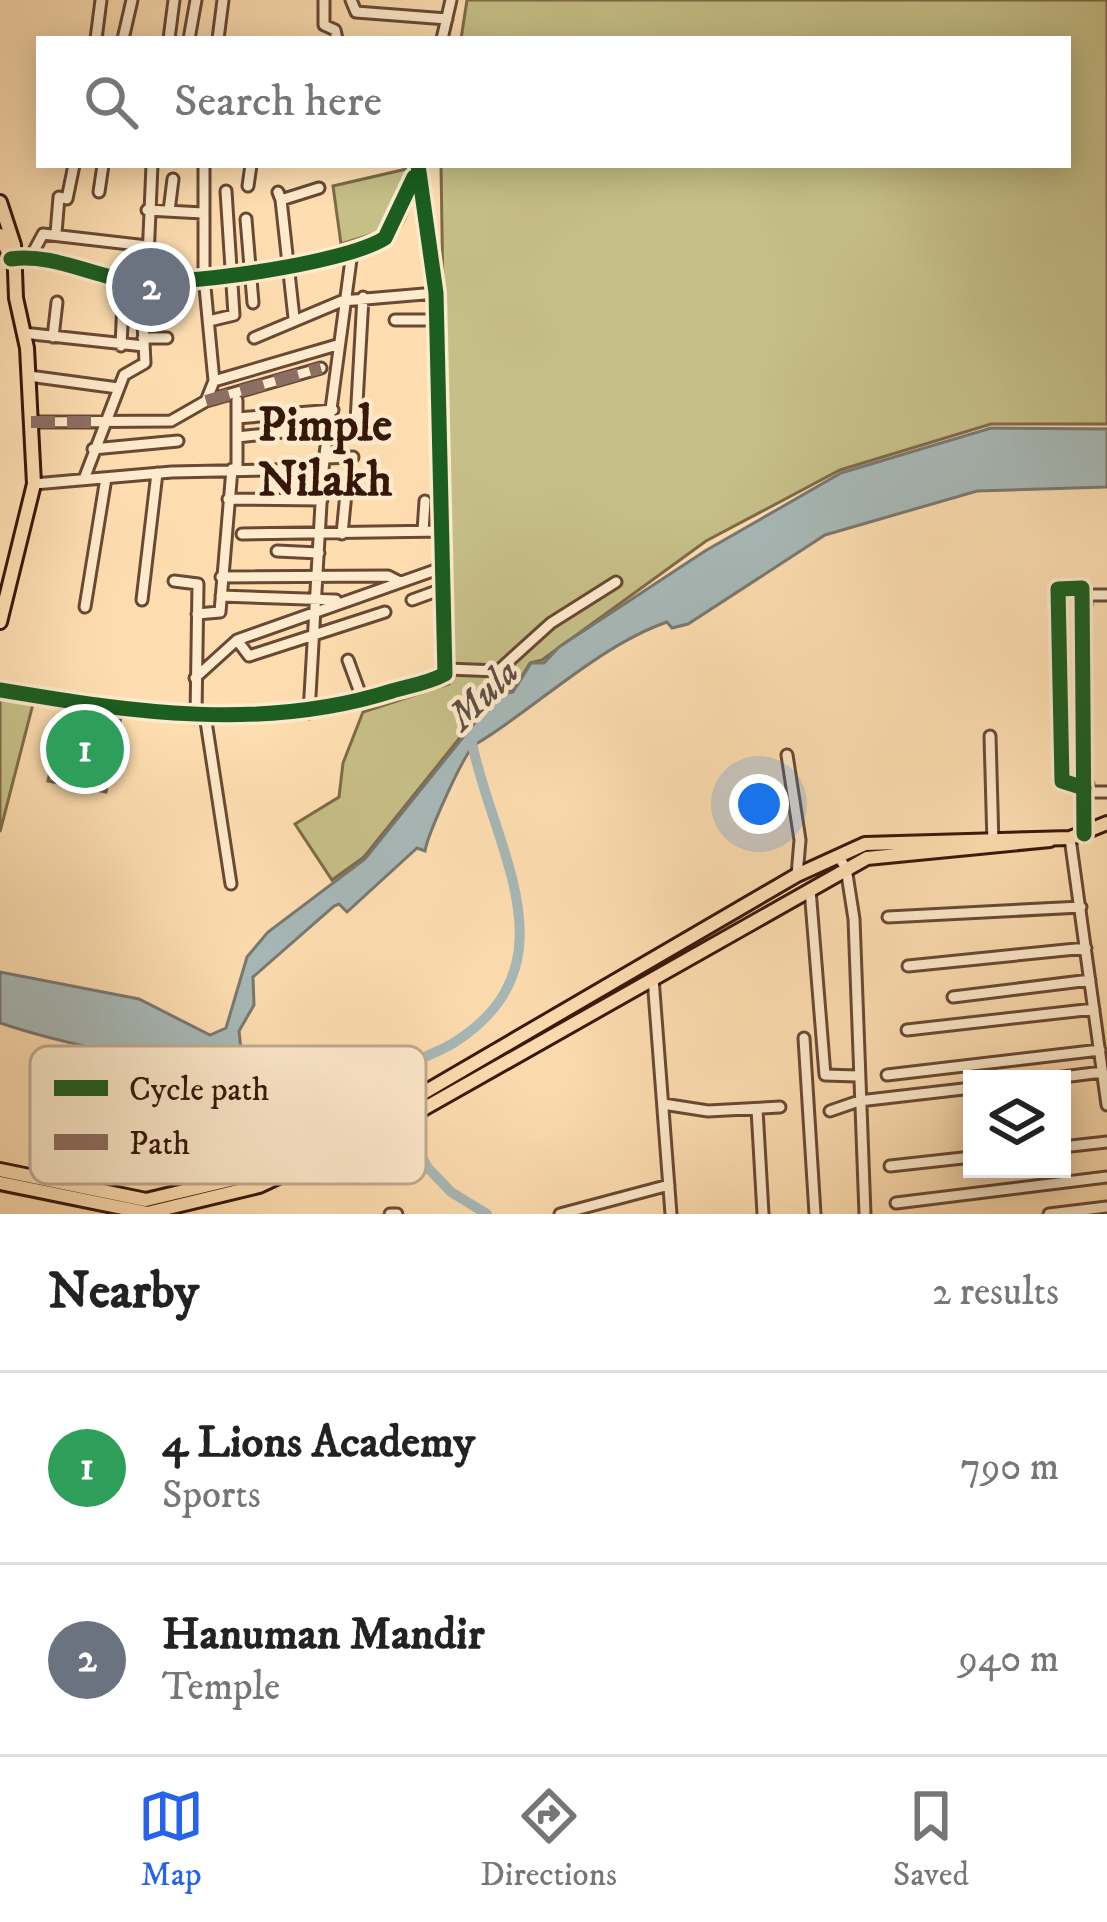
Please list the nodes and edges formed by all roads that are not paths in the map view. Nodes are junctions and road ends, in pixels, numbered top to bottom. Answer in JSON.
{"nodes":[{"id":1,"x":101,"y":0,"type":"edge"},
{"id":2,"x":132,"y":0,"type":"edge"},
{"id":3,"x":174,"y":0,"type":"edge"},
{"id":4,"x":196,"y":0,"type":"edge"},
{"id":5,"x":223,"y":0,"type":"edge"},
{"id":6,"x":323,"y":0,"type":"edge"},
{"id":7,"x":352,"y":0,"type":"edge"},
{"id":8,"x":451,"y":0,"type":"edge"},
{"id":9,"x":447,"y":19,"type":"junction"},
{"id":10,"x":96,"y":36,"type":"edge"},
{"id":11,"x":124,"y":36,"type":"edge"},
{"id":12,"x":169,"y":36,"type":"edge"},
{"id":13,"x":190,"y":36,"type":"edge"},
{"id":14,"x":218,"y":36,"type":"edge"},
{"id":15,"x":336,"y":36,"type":"edge"},
{"id":16,"x":443,"y":36,"type":"edge"},
{"id":17,"x":73,"y":168,"type":"edge"},
{"id":18,"x":103,"y":168,"type":"edge"},
{"id":19,"x":152,"y":168,"type":"edge"},
{"id":20,"x":204,"y":168,"type":"edge"},
{"id":21,"x":251,"y":168,"type":"edge"},
{"id":22,"x":418,"y":168,"type":"edge"},
{"id":23,"x":418,"y":168,"type":"edge"},
{"id":24,"x":172,"y":179,"type":"dead end"},
{"id":25,"x":248,"y":186,"type":"dead end"},
{"id":26,"x":319,"y":188,"type":"dead end"},
{"id":27,"x":226,"y":191,"type":"dead end"},
{"id":28,"x":99,"y":192,"type":"dead end"},
{"id":29,"x":0,"y":202,"type":"edge"},
{"id":30,"x":147,"y":210,"type":"junction"},
{"id":31,"x":169,"y":211,"type":"junction"},
{"id":32,"x":203,"y":212,"type":"junction"},
{"id":33,"x":398,"y":214,"type":"junction"},
{"id":34,"x":421,"y":216,"type":"junction"},
{"id":35,"x":246,"y":219,"type":"dead end"},
{"id":36,"x":56,"y":232,"type":"junction"},
{"id":37,"x":146,"y":246,"type":"junction"},
{"id":38,"x":7,"y":247,"type":"edge"},
{"id":39,"x":352,"y":252,"type":"junction"},
{"id":40,"x":30,"y":258,"type":"junction"},
{"id":41,"x":288,"y":265,"type":"junction"},
{"id":42,"x":250,"y":271,"type":"junction"},
{"id":43,"x":230,"y":274,"type":"junction"},
{"id":44,"x":204,"y":277,"type":"junction"},
{"id":45,"x":119,"y":279,"type":"junction"},
{"id":46,"x":144,"y":282,"type":"junction"},
{"id":47,"x":436,"y":293,"type":"junction"},
{"id":48,"x":363,"y":297,"type":"junction"},
{"id":49,"x":123,"y":301,"type":"junction"},
{"id":50,"x":142,"y":301,"type":"junction"},
{"id":51,"x":342,"y":301,"type":"junction"},
{"id":52,"x":57,"y":302,"type":"dead end"},
{"id":53,"x":253,"y":303,"type":"dead end"},
{"id":54,"x":294,"y":318,"type":"junction"},
{"id":55,"x":395,"y":320,"type":"dead end"},
{"id":56,"x":436,"y":320,"type":"junction"},
{"id":57,"x":209,"y":321,"type":"junction"},
{"id":58,"x":23,"y":333,"type":"junction"},
{"id":59,"x":53,"y":338,"type":"junction"},
{"id":60,"x":167,"y":338,"type":"dead end"},
{"id":61,"x":254,"y":338,"type":"dead end"},
{"id":62,"x":143,"y":342,"type":"junction"},
{"id":63,"x":338,"y":345,"type":"junction"},
{"id":64,"x":121,"y":346,"type":"junction"},
{"id":65,"x":321,"y":368,"type":"dead end"},
{"id":66,"x":29,"y":376,"type":"junction"},
{"id":67,"x":214,"y":381,"type":"junction"},
{"id":68,"x":118,"y":388,"type":"junction"},
{"id":69,"x":237,"y":400,"type":"dead end"},
{"id":70,"x":206,"y":401,"type":"junction"},
{"id":71,"x":333,"y":410,"type":"junction"},
{"id":72,"x":237,"y":418,"type":"junction"},
{"id":73,"x":356,"y":421,"type":"dead end"},
{"id":74,"x":31,"y":422,"type":"junction"},
{"id":75,"x":102,"y":422,"type":"junction"},
{"id":76,"x":330,"y":427,"type":"junction"},
{"id":77,"x":237,"y":437,"type":"junction"},
{"id":78,"x":178,"y":441,"type":"dead end"},
{"id":79,"x":93,"y":449,"type":"junction"},
{"id":80,"x":353,"y":457,"type":"dead end"},
{"id":81,"x":325,"y":464,"type":"junction"},
{"id":82,"x":234,"y":469,"type":"junction"},
{"id":83,"x":157,"y":473,"type":"junction"},
{"id":84,"x":106,"y":478,"type":"junction"},
{"id":85,"x":84,"y":479,"type":"junction"},
{"id":86,"x":347,"y":483,"type":"dead end"},
{"id":87,"x":34,"y":484,"type":"junction"},
{"id":88,"x":228,"y":499,"type":"junction"},
{"id":89,"x":322,"y":500,"type":"junction"},
{"id":90,"x":425,"y":501,"type":"dead end"},
{"id":91,"x":423,"y":531,"type":"junction"},
{"id":92,"x":443,"y":531,"type":"junction"},
{"id":93,"x":242,"y":534,"type":"dead end"},
{"id":94,"x":342,"y":534,"type":"junction"},
{"id":95,"x":320,"y":536,"type":"junction"},
{"id":96,"x":277,"y":551,"type":"dead end"},
{"id":97,"x":319,"y":553,"type":"junction"},
{"id":98,"x":444,"y":567,"type":"junction"},
{"id":99,"x":318,"y":576,"type":"junction"},
{"id":100,"x":221,"y":577,"type":"junction"},
{"id":101,"x":174,"y":581,"type":"dead end"},
{"id":102,"x":400,"y":582,"type":"junction"},
{"id":103,"x":616,"y":582,"type":"dead end"},
{"id":104,"x":445,"y":588,"type":"junction"},
{"id":105,"x":221,"y":596,"type":"junction"},
{"id":106,"x":1107,"y":596,"type":"edge"},
{"id":107,"x":317,"y":599,"type":"junction"},
{"id":108,"x":142,"y":600,"type":"dead end"},
{"id":109,"x":412,"y":600,"type":"dead end"},
{"id":110,"x":338,"y":603,"type":"junction"},
{"id":111,"x":85,"y":608,"type":"dead end"},
{"id":112,"x":385,"y":611,"type":"dead end"},
{"id":113,"x":197,"y":614,"type":"junction"},
{"id":114,"x":315,"y":614,"type":"junction"},
{"id":115,"x":0,"y":622,"type":"edge"},
{"id":116,"x":345,"y":626,"type":"junction"},
{"id":117,"x":312,"y":638,"type":"junction"},
{"id":118,"x":237,"y":640,"type":"junction"},
{"id":119,"x":348,"y":660,"type":"dead end"},
{"id":120,"x":447,"y":669,"type":"junction"},
{"id":121,"x":195,"y":678,"type":"junction"},
{"id":122,"x":0,"y":690,"type":"edge"},
{"id":123,"x":363,"y":701,"type":"junction"},
{"id":124,"x":309,"y":713,"type":"junction"},
{"id":125,"x":201,"y":715,"type":"junction"},
{"id":126,"x":990,"y":736,"type":"dead end"},
{"id":127,"x":787,"y":755,"type":"dead end"},
{"id":128,"x":1084,"y":788,"type":"junction"},
{"id":129,"x":1107,"y":792,"type":"edge"},
{"id":130,"x":1107,"y":823,"type":"edge"},
{"id":131,"x":1077,"y":836,"type":"junction"},
{"id":132,"x":993,"y":843,"type":"junction"},
{"id":133,"x":842,"y":862,"type":"junction"},
{"id":134,"x":797,"y":875,"type":"junction"},
{"id":135,"x":231,"y":884,"type":"dead end"},
{"id":136,"x":810,"y":889,"type":"junction"},
{"id":137,"x":1081,"y":907,"type":"junction"},
{"id":138,"x":888,"y":917,"type":"dead end"},
{"id":139,"x":1086,"y":948,"type":"junction"},
{"id":140,"x":640,"y":965,"type":"junction"},
{"id":141,"x":908,"y":966,"type":"dead end"},
{"id":142,"x":653,"y":978,"type":"junction"},
{"id":143,"x":1090,"y":980,"type":"junction"},
{"id":144,"x":953,"y":997,"type":"dead end"},
{"id":145,"x":1094,"y":1009,"type":"junction"},
{"id":146,"x":551,"y":1016,"type":"junction"},
{"id":147,"x":950,"y":1027,"type":"junction"},
{"id":148,"x":907,"y":1030,"type":"dead end"},
{"id":149,"x":564,"y":1031,"type":"junction"},
{"id":150,"x":804,"y":1037,"type":"dead end"},
{"id":151,"x":951,"y":1042,"type":"dead end"},
{"id":152,"x":1000,"y":1042,"type":"dead end"},
{"id":153,"x":1100,"y":1050,"type":"junction"},
{"id":154,"x":1001,"y":1060,"type":"junction"},
{"id":155,"x":1102,"y":1072,"type":"junction"},
{"id":156,"x":857,"y":1076,"type":"junction"},
{"id":157,"x":887,"y":1076,"type":"dead end"},
{"id":158,"x":1071,"y":1076,"type":"edge"},
{"id":159,"x":963,"y":1089,"type":"edge"},
{"id":160,"x":426,"y":1099,"type":"edge"},
{"id":161,"x":426,"y":1100,"type":"edge"},
{"id":162,"x":859,"y":1101,"type":"junction"},
{"id":163,"x":1107,"y":1101,"type":"edge"},
{"id":164,"x":663,"y":1104,"type":"junction"},
{"id":165,"x":780,"y":1107,"type":"dead end"},
{"id":166,"x":758,"y":1109,"type":"junction"},
{"id":167,"x":830,"y":1111,"type":"dead end"},
{"id":168,"x":1107,"y":1142,"type":"edge"},
{"id":169,"x":1071,"y":1146,"type":"edge"},
{"id":170,"x":963,"y":1157,"type":"edge"},
{"id":171,"x":890,"y":1166,"type":"dead end"},
{"id":172,"x":0,"y":1169,"type":"edge"},
{"id":173,"x":30,"y":1177,"type":"edge"},
{"id":174,"x":1107,"y":1177,"type":"edge"},
{"id":175,"x":0,"y":1183,"type":"edge"},
{"id":176,"x":55,"y":1184,"type":"edge"},
{"id":177,"x":263,"y":1184,"type":"edge"},
{"id":178,"x":669,"y":1185,"type":"junction"},
{"id":179,"x":896,"y":1203,"type":"dead end"},
{"id":180,"x":1107,"y":1207,"type":"edge"},
{"id":181,"x":147,"y":1209,"type":"edge"},
{"id":182,"x":560,"y":1214,"type":"edge"},
{"id":183,"x":671,"y":1214,"type":"edge"},
{"id":184,"x":763,"y":1214,"type":"edge"},
{"id":185,"x":815,"y":1214,"type":"edge"},
{"id":186,"x":865,"y":1214,"type":"edge"},
{"id":187,"x":1049,"y":1214,"type":"edge"}],
"edges":[{"from":1,"to":10,"type":"street"},
{"from":2,"to":11,"type":"street"},
{"from":3,"to":12,"type":"street"},
{"from":4,"to":13,"type":"street"},
{"from":5,"to":14,"type":"street"},
{"from":6,"to":15,"type":"street"},
{"from":7,"to":9,"type":"street"},
{"from":8,"to":9,"type":"street"},
{"from":9,"to":16,"type":"street"},
{"from":17,"to":36,"type":"street"},
{"from":18,"to":28,"type":"street"},
{"from":19,"to":30,"type":"street"},
{"from":20,"to":32,"type":"street"},
{"from":21,"to":25,"type":"street"},
{"from":22,"to":33,"type":"street"},
{"from":23,"to":34,"type":"street"},
{"from":24,"to":31,"type":"street"},
{"from":26,"to":41,"type":"street"},
{"from":27,"to":43,"type":"street"},
{"from":29,"to":38,"type":"main road"},
{"from":30,"to":31,"type":"street"},
{"from":30,"to":37,"type":"street"},
{"from":31,"to":32,"type":"street"},
{"from":32,"to":44,"type":"street"},
{"from":33,"to":34,"type":"street"},
{"from":33,"to":39,"type":"street"},
{"from":34,"to":47,"type":"street"},
{"from":35,"to":42,"type":"street"},
{"from":36,"to":37,"type":"street"},
{"from":36,"to":40,"type":"street"},
{"from":37,"to":46,"type":"street"},
{"from":38,"to":40,"type":"street"},
{"from":38,"to":58,"type":"main road"},
{"from":39,"to":41,"type":"street"},
{"from":39,"to":51,"type":"street"},
{"from":40,"to":45,"type":"street"},
{"from":41,"to":42,"type":"street"},
{"from":41,"to":54,"type":"street"},
{"from":42,"to":43,"type":"street"},
{"from":42,"to":53,"type":"street"},
{"from":43,"to":44,"type":"street"},
{"from":43,"to":57,"type":"street"},
{"from":44,"to":46,"type":"street"},
{"from":44,"to":57,"type":"street"},
{"from":45,"to":46,"type":"street"},
{"from":45,"to":49,"type":"street"},
{"from":46,"to":50,"type":"street"},
{"from":47,"to":48,"type":"street"},
{"from":47,"to":56,"type":"street"},
{"from":48,"to":51,"type":"street"},
{"from":48,"to":73,"type":"street"},
{"from":49,"to":50,"type":"street"},
{"from":49,"to":64,"type":"street"},
{"from":50,"to":62,"type":"street"},
{"from":51,"to":54,"type":"street"},
{"from":51,"to":63,"type":"street"},
{"from":52,"to":59,"type":"street"},
{"from":54,"to":61,"type":"street"},
{"from":55,"to":56,"type":"street"},
{"from":56,"to":92,"type":"street"},
{"from":57,"to":67,"type":"street"},
{"from":58,"to":59,"type":"street"},
{"from":58,"to":66,"type":"main road"},
{"from":59,"to":64,"type":"street"},
{"from":60,"to":62,"type":"street"},
{"from":62,"to":64,"type":"street"},
{"from":62,"to":68,"type":"street"},
{"from":63,"to":67,"type":"street"},
{"from":63,"to":71,"type":"street"},
{"from":65,"to":70,"type":"street"},
{"from":66,"to":68,"type":"street"},
{"from":66,"to":74,"type":"main road"},
{"from":67,"to":70,"type":"street"},
{"from":68,"to":75,"type":"street"},
{"from":69,"to":72,"type":"street"},
{"from":70,"to":75,"type":"street"},
{"from":71,"to":72,"type":"street"},
{"from":71,"to":76,"type":"street"},
{"from":72,"to":77,"type":"street"},
{"from":74,"to":75,"type":"street"},
{"from":74,"to":87,"type":"main road"},
{"from":75,"to":79,"type":"street"},
{"from":76,"to":77,"type":"street"},
{"from":76,"to":81,"type":"street"},
{"from":77,"to":82,"type":"street"},
{"from":78,"to":79,"type":"street"},
{"from":79,"to":85,"type":"street"},
{"from":80,"to":81,"type":"street"},
{"from":81,"to":82,"type":"street"},
{"from":81,"to":89,"type":"street"},
{"from":82,"to":83,"type":"street"},
{"from":82,"to":88,"type":"street"},
{"from":83,"to":84,"type":"street"},
{"from":83,"to":108,"type":"street"},
{"from":84,"to":85,"type":"street"},
{"from":84,"to":111,"type":"street"},
{"from":85,"to":87,"type":"street"},
{"from":86,"to":94,"type":"street"},
{"from":87,"to":115,"type":"main road"},
{"from":88,"to":89,"type":"street"},
{"from":88,"to":100,"type":"street"},
{"from":89,"to":95,"type":"street"},
{"from":90,"to":91,"type":"street"},
{"from":91,"to":92,"type":"street"},
{"from":91,"to":94,"type":"street"},
{"from":92,"to":98,"type":"street"},
{"from":93,"to":95,"type":"street"},
{"from":94,"to":95,"type":"street"},
{"from":95,"to":97,"type":"street"},
{"from":96,"to":97,"type":"street"},
{"from":97,"to":99,"type":"street"},
{"from":98,"to":102,"type":"street"},
{"from":98,"to":104,"type":"street"},
{"from":99,"to":100,"type":"street"},
{"from":99,"to":102,"type":"street"},
{"from":99,"to":107,"type":"street"},
{"from":100,"to":105,"type":"street"},
{"from":101,"to":113,"type":"street"},
{"from":102,"to":110,"type":"street"},
{"from":103,"to":120,"type":"street"},
{"from":104,"to":109,"type":"street"},
{"from":104,"to":120,"type":"street"},
{"from":105,"to":107,"type":"street"},
{"from":105,"to":113,"type":"street"},
{"from":106,"to":129,"type":"street"},
{"from":107,"to":110,"type":"street"},
{"from":107,"to":114,"type":"street"},
{"from":110,"to":114,"type":"street"},
{"from":110,"to":116,"type":"street"},
{"from":112,"to":116,"type":"street"},
{"from":113,"to":121,"type":"street"},
{"from":114,"to":117,"type":"street"},
{"from":114,"to":118,"type":"street"},
{"from":116,"to":117,"type":"street"},
{"from":117,"to":118,"type":"street"},
{"from":117,"to":124,"type":"street"},
{"from":118,"to":121,"type":"street"},
{"from":119,"to":123,"type":"street"},
{"from":120,"to":123,"type":"street"},
{"from":121,"to":125,"type":"street"},
{"from":122,"to":125,"type":"street"},
{"from":123,"to":124,"type":"street"},
{"from":124,"to":125,"type":"street"},
{"from":125,"to":135,"type":"street"},
{"from":126,"to":132,"type":"street"},
{"from":127,"to":134,"type":"street"},
{"from":128,"to":128,"type":"street"},
{"from":128,"to":131,"type":"street"},
{"from":130,"to":131,"type":"main road"},
{"from":131,"to":132,"type":"main road"},
{"from":131,"to":137,"type":"street"},
{"from":132,"to":133,"type":"main road"},
{"from":133,"to":134,"type":"main road"},
{"from":133,"to":136,"type":"main road"},
{"from":133,"to":156,"type":"street"},
{"from":134,"to":140,"type":"main road"},
{"from":136,"to":142,"type":"main road"},
{"from":136,"to":156,"type":"street"},
{"from":137,"to":138,"type":"street"},
{"from":137,"to":139,"type":"street"},
{"from":139,"to":141,"type":"street"},
{"from":139,"to":143,"type":"street"},
{"from":140,"to":142,"type":"main road"},
{"from":140,"to":146,"type":"main road"},
{"from":142,"to":149,"type":"main road"},
{"from":142,"to":164,"type":"street"},
{"from":143,"to":144,"type":"street"},
{"from":143,"to":145,"type":"street"},
{"from":145,"to":147,"type":"street"},
{"from":145,"to":153,"type":"street"},
{"from":146,"to":149,"type":"main road"},
{"from":146,"to":160,"type":"main road"},
{"from":147,"to":148,"type":"street"},
{"from":147,"to":151,"type":"street"},
{"from":149,"to":161,"type":"main road"},
{"from":150,"to":185,"type":"street"},
{"from":152,"to":154,"type":"street"},
{"from":153,"to":154,"type":"street"},
{"from":153,"to":155,"type":"street"},
{"from":154,"to":157,"type":"street"},
{"from":155,"to":158,"type":"street"},
{"from":155,"to":163,"type":"street"},
{"from":156,"to":162,"type":"street"},
{"from":159,"to":162,"type":"street"},
{"from":162,"to":167,"type":"street"},
{"from":162,"to":186,"type":"street"},
{"from":164,"to":166,"type":"street"},
{"from":164,"to":178,"type":"street"},
{"from":165,"to":166,"type":"street"},
{"from":166,"to":184,"type":"street"},
{"from":168,"to":169,"type":"street"},
{"from":170,"to":171,"type":"street"},
{"from":172,"to":173,"type":"main road"},
{"from":174,"to":179,"type":"street"},
{"from":175,"to":181,"type":"main road"},
{"from":176,"to":181,"type":"main road"},
{"from":177,"to":181,"type":"main road"},
{"from":178,"to":182,"type":"street"},
{"from":178,"to":183,"type":"street"},
{"from":180,"to":187,"type":"street"}]}
